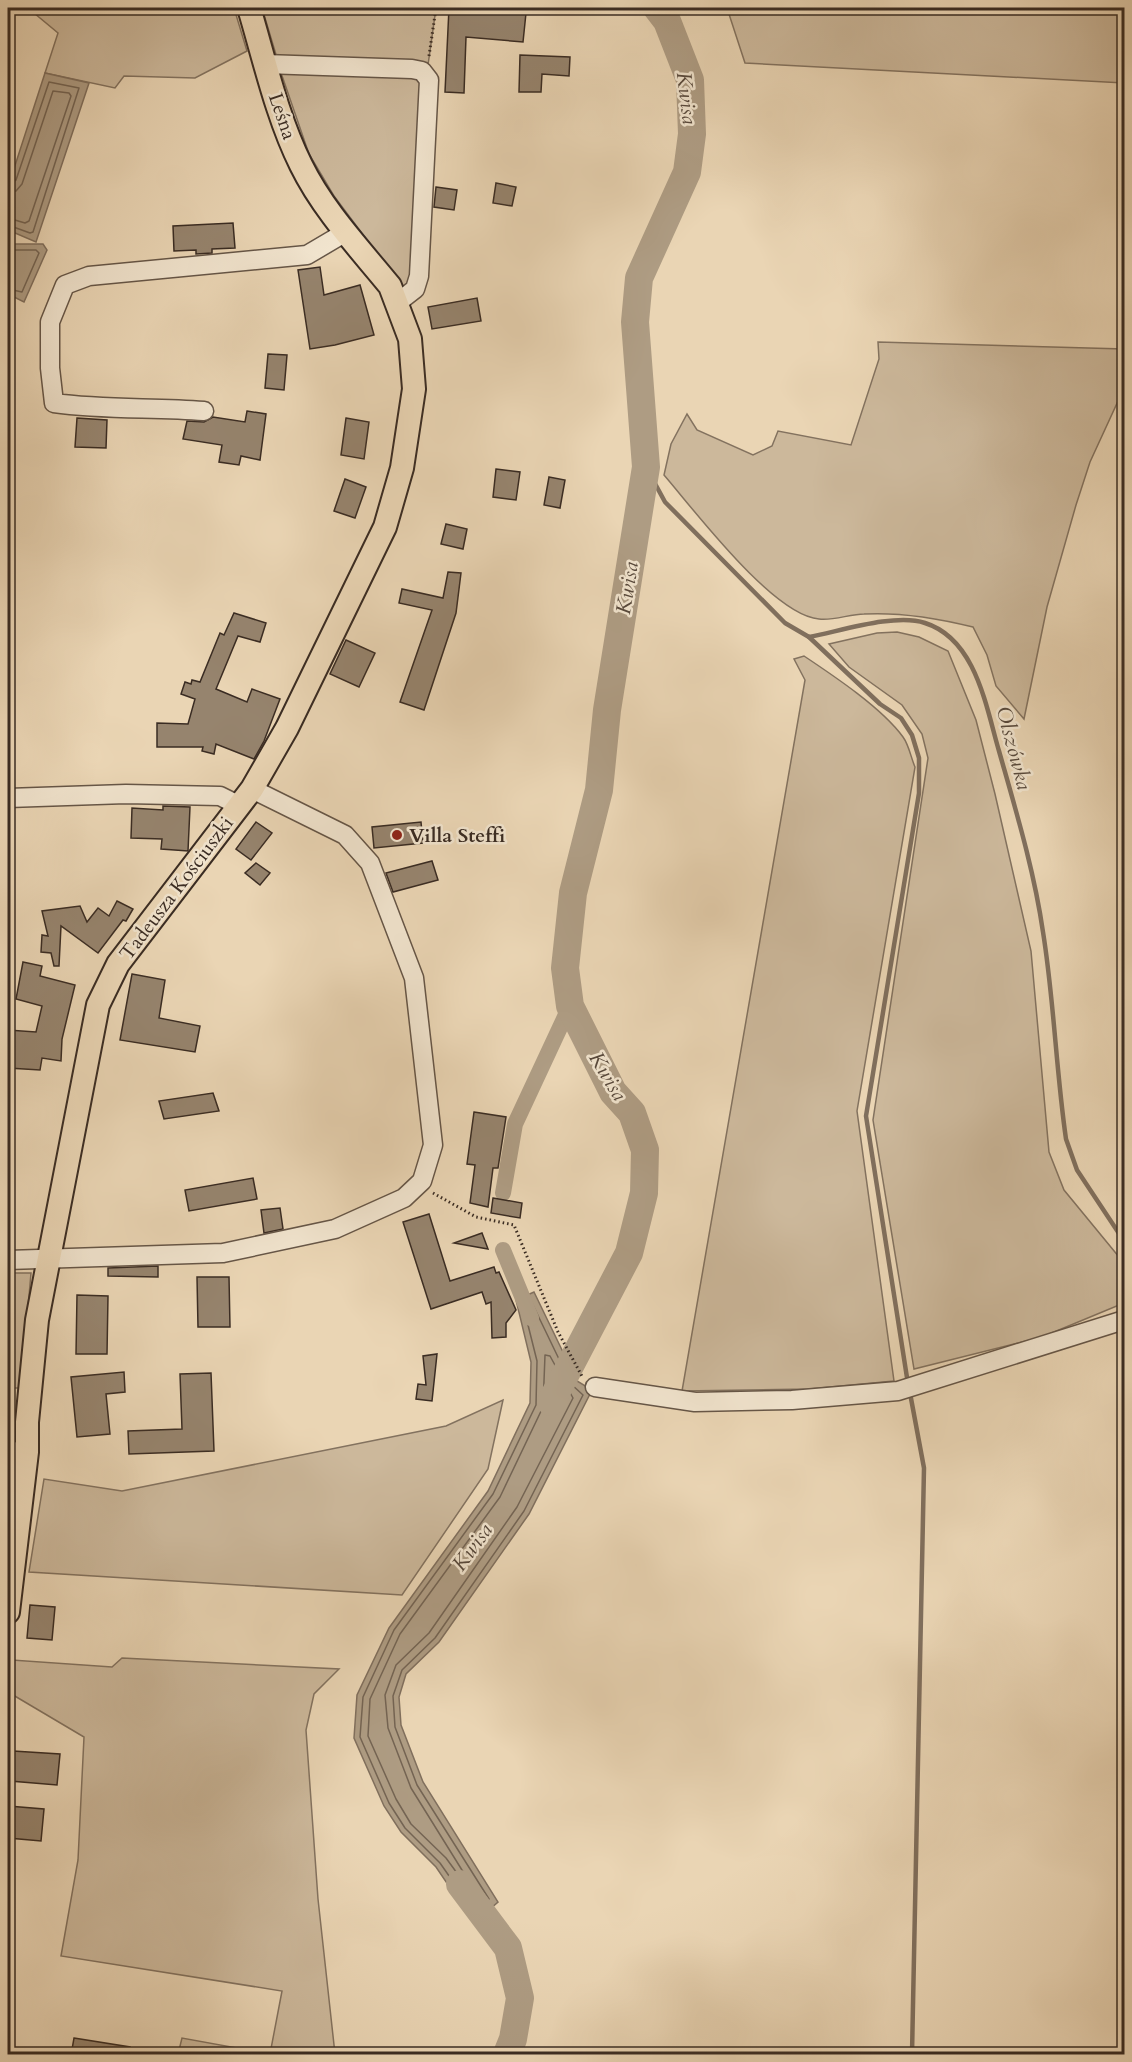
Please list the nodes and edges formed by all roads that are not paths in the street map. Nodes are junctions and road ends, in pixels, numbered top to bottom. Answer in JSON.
{"nodes":[{"id":1,"x":249,"y":8,"type":"edge"},
{"id":2,"x":265,"y":63,"type":"junction"},
{"id":3,"x":340,"y":224,"type":"junction"},
{"id":4,"x":397,"y":303,"type":"junction"},
{"id":5,"x":204,"y":411,"type":"dead end"},
{"id":6,"x":8,"y":798,"type":"edge"},
{"id":7,"x":246,"y":798,"type":"junction"},
{"id":8,"x":8,"y":1260,"type":"edge"},
{"id":9,"x":49,"y":1261,"type":"junction"},
{"id":10,"x":1124,"y":1320,"type":"edge"},
{"id":11,"x":595,"y":1387,"type":"road end"},
{"id":12,"x":17,"y":1452,"type":"edge"},
{"id":13,"x":8,"y":1612,"type":"edge"}],
"edges":[{"from":1,"to":2,"type":"main road","name":"Leśna"},
{"from":2,"to":3,"type":"main road","name":"Leśna"},
{"from":2,"to":4,"type":"street"},
{"from":3,"to":4,"type":"main road","name":"Tadeusza Kościuszki"},
{"from":3,"to":5,"type":"street"},
{"from":4,"to":7,"type":"main road","name":"Tadeusza Kościuszki"},
{"from":6,"to":7,"type":"street"},
{"from":7,"to":9,"type":"main road","name":"Tadeusza Kościuszki"},
{"from":7,"to":9,"type":"street"},
{"from":8,"to":9,"type":"street"},
{"from":9,"to":12,"type":"main road","name":"Tadeusza Kościuszki"},
{"from":10,"to":11,"type":"street"},
{"from":12,"to":13,"type":"main road","name":"Tadeusza Kościuszki"}]}
